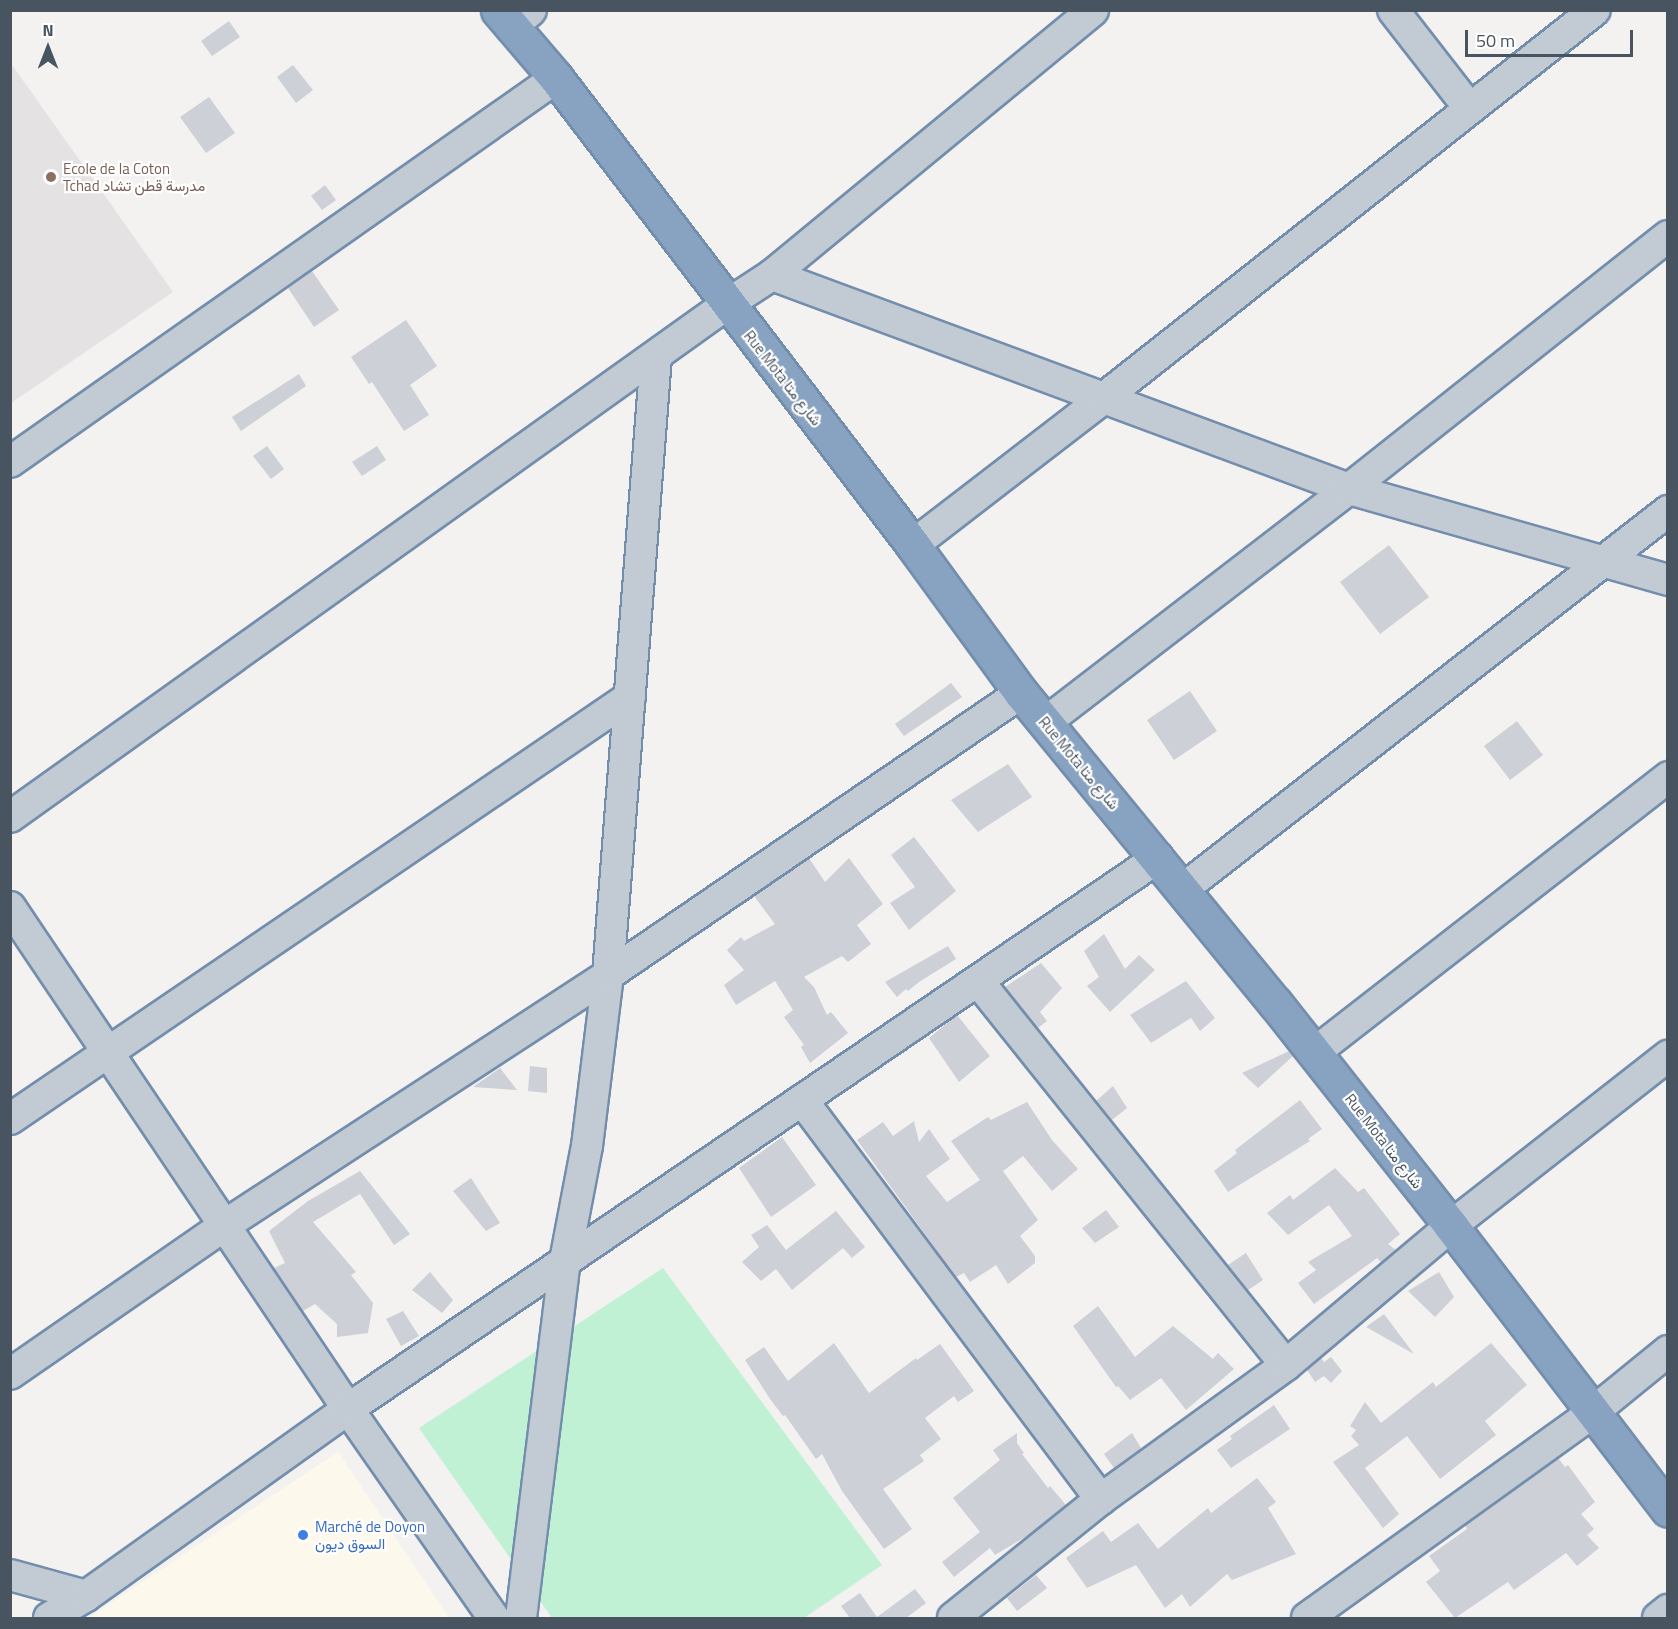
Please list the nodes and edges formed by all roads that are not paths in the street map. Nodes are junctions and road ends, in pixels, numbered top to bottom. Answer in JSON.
{"nodes":[{"id":1,"x":1093,"y":10,"type":"edge"},
{"id":2,"x":1393,"y":10,"type":"edge"},
{"id":3,"x":1595,"y":10,"type":"edge"},
{"id":4,"x":513,"y":16,"type":"edge"},
{"id":5,"x":556,"y":78,"type":"junction"},
{"id":6,"x":1470,"y":109,"type":"junction"},
{"id":7,"x":1668,"y":236,"type":"edge"},
{"id":8,"x":772,"y":275,"type":"junction"},
{"id":9,"x":726,"y":304,"type":"junction"},
{"id":10,"x":656,"y":357,"type":"junction"},
{"id":11,"x":1105,"y":397,"type":"junction"},
{"id":12,"x":10,"y":462,"type":"edge"},
{"id":13,"x":1349,"y":489,"type":"junction"},
{"id":14,"x":1668,"y":511,"type":"edge"},
{"id":15,"x":913,"y":545,"type":"junction"},
{"id":16,"x":1601,"y":561,"type":"junction"},
{"id":17,"x":1668,"y":580,"type":"edge"},
{"id":18,"x":1022,"y":693,"type":"junction"},
{"id":19,"x":630,"y":697,"type":"junction"},
{"id":20,"x":1046,"y":722,"type":"junction"},
{"id":21,"x":1668,"y":777,"type":"edge"},
{"id":22,"x":10,"y":817,"type":"edge"},
{"id":23,"x":1158,"y":858,"type":"junction"},
{"id":24,"x":1183,"y":889,"type":"junction"},
{"id":25,"x":10,"y":908,"type":"edge"},
{"id":26,"x":608,"y":975,"type":"junction"},
{"id":27,"x":978,"y":981,"type":"junction"},
{"id":28,"x":108,"y":1053,"type":"junction"},
{"id":29,"x":1314,"y":1053,"type":"junction"},
{"id":30,"x":1668,"y":1056,"type":"edge"},
{"id":31,"x":802,"y":1100,"type":"junction"},
{"id":32,"x":10,"y":1119,"type":"edge"},
{"id":33,"x":225,"y":1225,"type":"junction"},
{"id":34,"x":1451,"y":1226,"type":"junction"},
{"id":35,"x":565,"y":1262,"type":"junction"},
{"id":36,"x":1668,"y":1351,"type":"edge"},
{"id":37,"x":1286,"y":1365,"type":"junction"},
{"id":38,"x":10,"y":1374,"type":"edge"},
{"id":39,"x":348,"y":1409,"type":"junction"},
{"id":40,"x":1592,"y":1413,"type":"junction"},
{"id":41,"x":1101,"y":1499,"type":"junction"},
{"id":42,"x":1668,"y":1510,"type":"edge"},
{"id":43,"x":10,"y":1575,"type":"edge"},
{"id":44,"x":86,"y":1596,"type":"junction"},
{"id":45,"x":1668,"y":1610,"type":"edge"},
{"id":46,"x":49,"y":1618,"type":"edge"},
{"id":47,"x":494,"y":1618,"type":"edge"},
{"id":48,"x":521,"y":1618,"type":"edge"},
{"id":49,"x":953,"y":1618,"type":"edge"},
{"id":50,"x":1307,"y":1618,"type":"edge"},
{"id":51,"x":1658,"y":1618,"type":"edge"}],
"edges":[{"from":1,"to":8,"type":"street"},
{"from":2,"to":6,"type":"street"},
{"from":3,"to":6,"type":"street"},
{"from":4,"to":5,"type":"highway","name":"Rue Mota شارع متا"},
{"from":5,"to":9,"type":"highway","name":"Rue Mota شارع متا"},
{"from":5,"to":12,"type":"street"},
{"from":6,"to":11,"type":"street"},
{"from":7,"to":13,"type":"street"},
{"from":8,"to":9,"type":"street"},
{"from":8,"to":11,"type":"street"},
{"from":9,"to":10,"type":"street"},
{"from":9,"to":15,"type":"highway","name":"Rue Mota شارع متا"},
{"from":10,"to":19,"type":"street"},
{"from":10,"to":22,"type":"street"},
{"from":11,"to":13,"type":"street"},
{"from":11,"to":15,"type":"street"},
{"from":13,"to":16,"type":"street"},
{"from":13,"to":20,"type":"street"},
{"from":14,"to":16,"type":"street"},
{"from":15,"to":18,"type":"highway","name":"Rue Mota شارع متا"},
{"from":16,"to":17,"type":"street"},
{"from":16,"to":24,"type":"street"},
{"from":18,"to":20,"type":"highway","name":"Rue Mota شارع متا"},
{"from":18,"to":26,"type":"street"},
{"from":19,"to":26,"type":"street"},
{"from":19,"to":28,"type":"street"},
{"from":20,"to":23,"type":"highway","name":"Rue Mota شارع متا"},
{"from":21,"to":29,"type":"street"},
{"from":23,"to":24,"type":"highway","name":"Rue Mota شارع متا"},
{"from":23,"to":27,"type":"street"},
{"from":24,"to":29,"type":"highway","name":"Rue Mota شارع متا"},
{"from":25,"to":28,"type":"street"},
{"from":26,"to":33,"type":"street"},
{"from":26,"to":35,"type":"street"},
{"from":27,"to":31,"type":"street"},
{"from":27,"to":37,"type":"street"},
{"from":28,"to":32,"type":"street"},
{"from":28,"to":33,"type":"street"},
{"from":29,"to":34,"type":"highway","name":"Rue Mota شارع متا"},
{"from":30,"to":34,"type":"street"},
{"from":31,"to":35,"type":"street"},
{"from":31,"to":41,"type":"street"},
{"from":33,"to":38,"type":"street"},
{"from":33,"to":39,"type":"street"},
{"from":34,"to":37,"type":"street"},
{"from":34,"to":40,"type":"highway","name":"Rue Mota شارع متا"},
{"from":35,"to":39,"type":"street"},
{"from":35,"to":48,"type":"street"},
{"from":36,"to":40,"type":"street"},
{"from":37,"to":41,"type":"street"},
{"from":39,"to":44,"type":"street"},
{"from":39,"to":47,"type":"street"},
{"from":40,"to":42,"type":"highway","name":"Rue Mota شارع متا"},
{"from":40,"to":50,"type":"street"},
{"from":41,"to":49,"type":"street"},
{"from":43,"to":44,"type":"street"},
{"from":44,"to":46,"type":"street"},
{"from":45,"to":51,"type":"street"}]}
